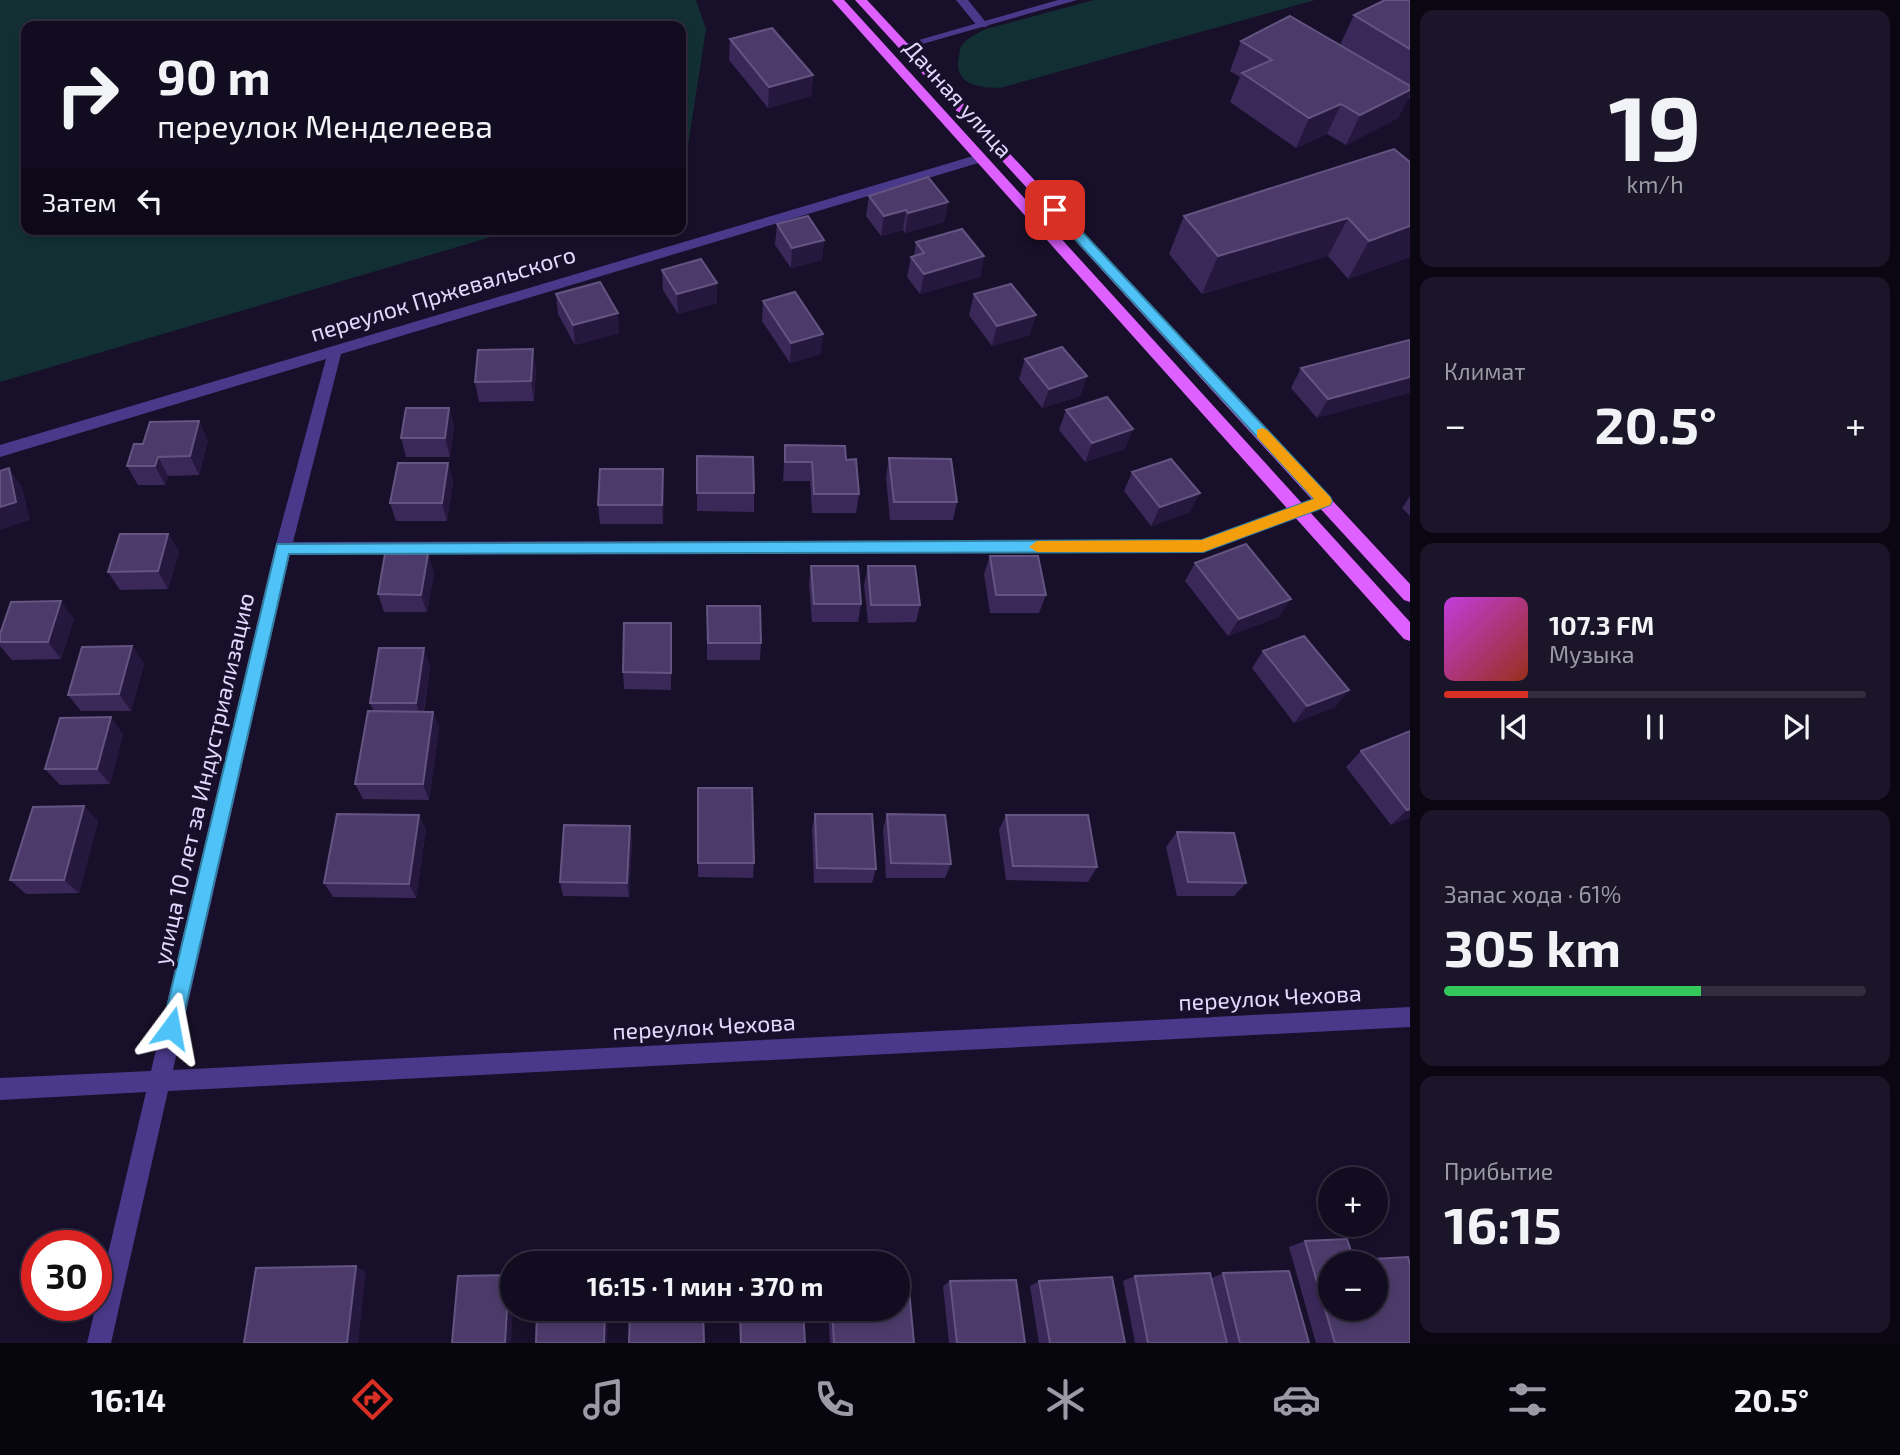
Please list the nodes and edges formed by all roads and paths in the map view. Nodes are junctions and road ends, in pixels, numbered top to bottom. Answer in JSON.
{"nodes":[{"id":1,"x":838,"y":0,"type":"edge"},
{"id":2,"x":861,"y":0,"type":"edge"},
{"id":3,"x":962,"y":0,"type":"edge"},
{"id":4,"x":1071,"y":0,"type":"edge"},
{"id":5,"x":982,"y":25,"type":"junction"},
{"id":6,"x":904,"y":46,"type":"junction"},
{"id":7,"x":884,"y":52,"type":"junction"},
{"id":8,"x":980,"y":158,"type":"junction"},
{"id":9,"x":335,"y":351,"type":"junction"},
{"id":10,"x":0,"y":451,"type":"edge"},
{"id":11,"x":1324,"y":501,"type":"junction"},
{"id":12,"x":1300,"y":511,"type":"junction"},
{"id":13,"x":282,"y":548,"type":"junction"},
{"id":14,"x":1410,"y":595,"type":"edge"},
{"id":15,"x":1410,"y":634,"type":"edge"},
{"id":16,"x":1410,"y":1017,"type":"edge"},
{"id":17,"x":159,"y":1082,"type":"junction"},
{"id":18,"x":0,"y":1089,"type":"edge"},
{"id":19,"x":99,"y":1343,"type":"edge"}],
"edges":[{"from":1,"to":7,"type":"main road","name":"Дачная улица"},
{"from":2,"to":6,"type":"main road","name":"Дачная улица"},
{"from":3,"to":5,"type":"street"},
{"from":4,"to":5,"type":"street"},
{"from":5,"to":6,"type":"street"},
{"from":6,"to":7,"type":"main road"},
{"from":6,"to":11,"type":"main road","name":"Дачная улица"},
{"from":7,"to":8,"type":"main road","name":"Дачная улица"},
{"from":8,"to":9,"type":"street","name":"переулок Пржевальского"},
{"from":8,"to":12,"type":"main road","name":"Дачная улица"},
{"from":9,"to":10,"type":"street","name":"переулок Пржевальского"},
{"from":9,"to":13,"type":"street","name":"улица 10 лет за Индустриализацию"},
{"from":11,"to":12,"type":"main road"},
{"from":11,"to":14,"type":"main road","name":"Дачная улица"},
{"from":12,"to":13,"type":"street"},
{"from":12,"to":15,"type":"main road","name":"Дачная улица"},
{"from":13,"to":17,"type":"street","name":"улица 10 лет за Индустриализацию"},
{"from":16,"to":17,"type":"street","name":"переулок Чехова"},
{"from":17,"to":18,"type":"street","name":"переулок Чехова"},
{"from":17,"to":19,"type":"street","name":"улица 10 лет за Индустриализацию"}]}
